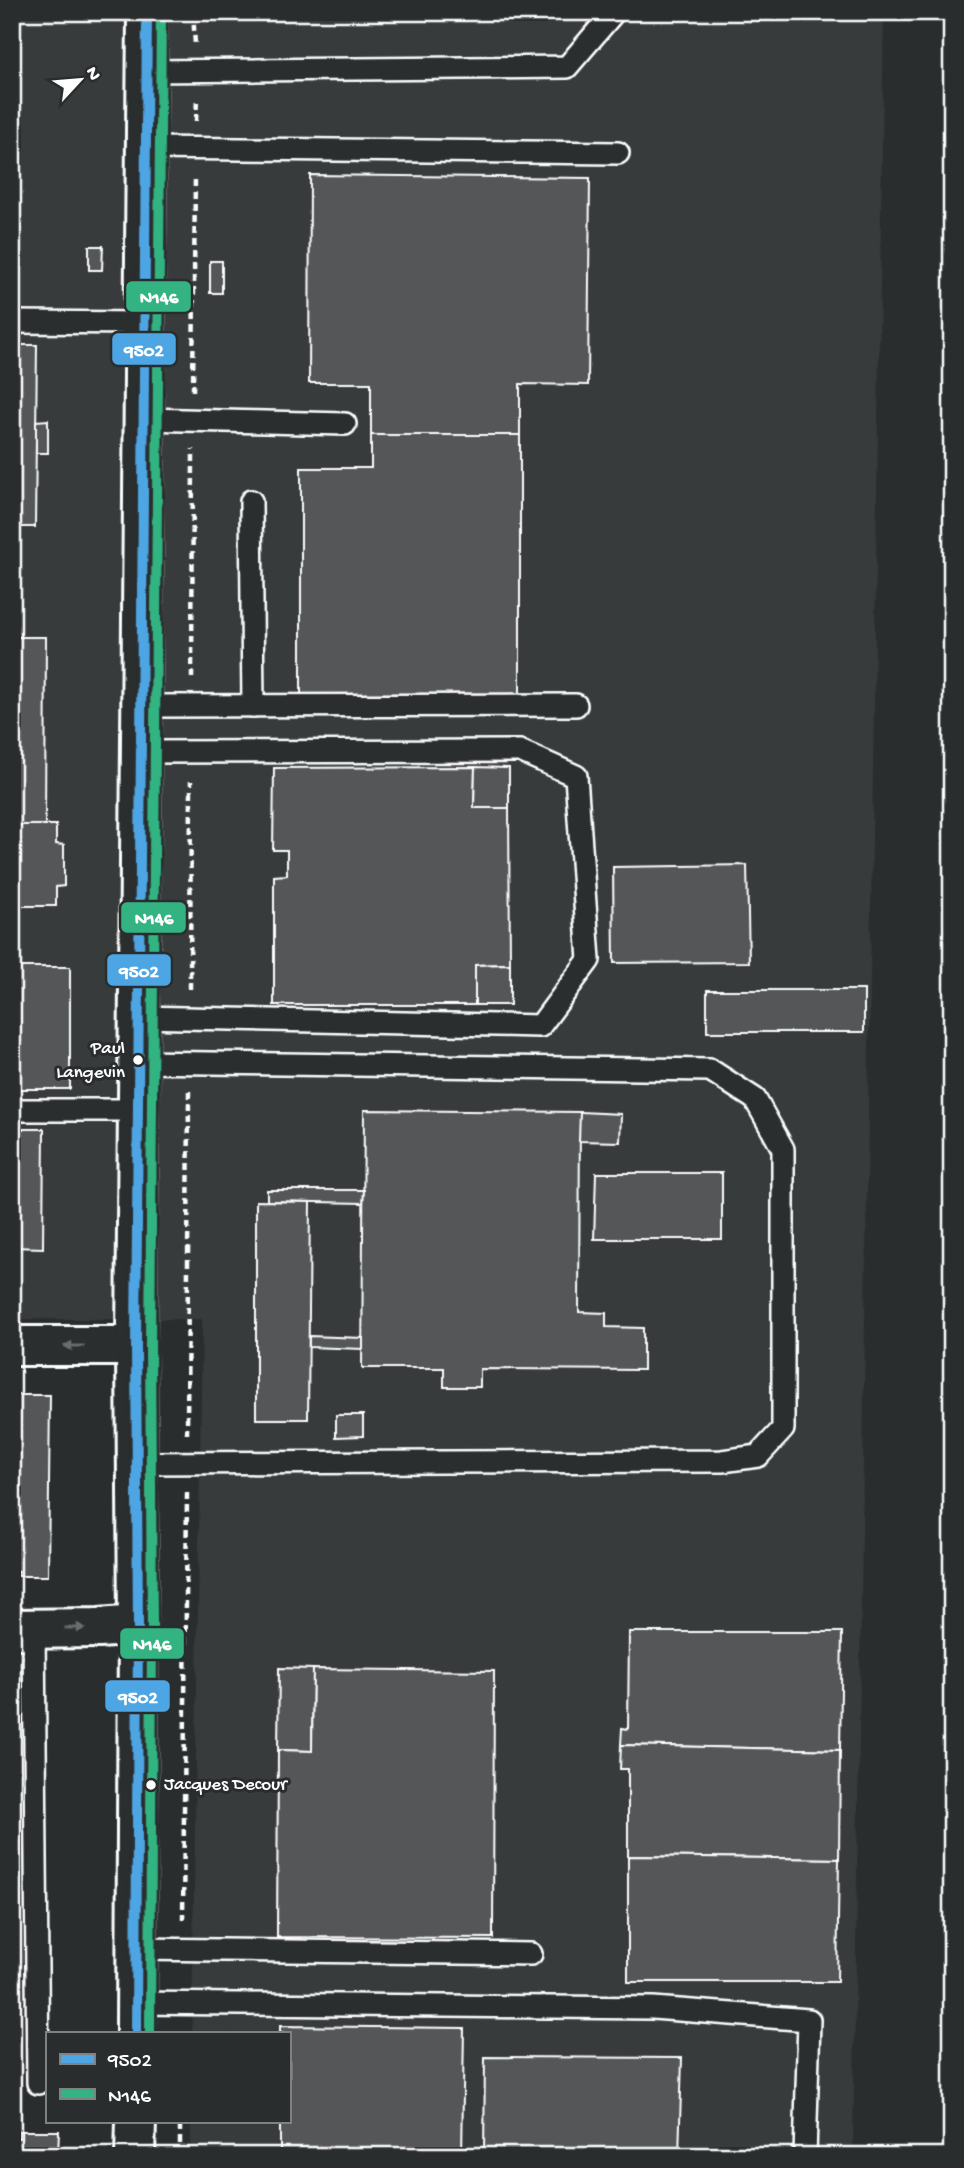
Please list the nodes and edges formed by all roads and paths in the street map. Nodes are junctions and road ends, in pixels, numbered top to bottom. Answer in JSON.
{"nodes":[{"id":1,"x":147,"y":12,"type":"edge"},
{"id":2,"x":614,"y":12,"type":"edge"},
{"id":3,"x":148,"y":71,"type":"junction"},
{"id":4,"x":147,"y":148,"type":"junction"},
{"id":5,"x":618,"y":153,"type":"dead end"},
{"id":6,"x":12,"y":322,"type":"edge"},
{"id":7,"x":145,"y":323,"type":"junction"},
{"id":8,"x":144,"y":419,"type":"junction"},
{"id":9,"x":345,"y":424,"type":"dead end"},
{"id":10,"x":251,"y":501,"type":"dead end"},
{"id":11,"x":576,"y":705,"type":"dead end"},
{"id":12,"x":142,"y":706,"type":"junction"},
{"id":13,"x":253,"y":706,"type":"junction"},
{"id":14,"x":141,"y":752,"type":"junction"},
{"id":15,"x":139,"y":1017,"type":"junction"},
{"id":16,"x":139,"y":1062,"type":"junction"},
{"id":17,"x":12,"y":1110,"type":"edge"},
{"id":18,"x":138,"y":1110,"type":"junction"},
{"id":19,"x":12,"y":1346,"type":"edge"},
{"id":20,"x":136,"y":1346,"type":"junction"},
{"id":21,"x":136,"y":1463,"type":"junction"},
{"id":22,"x":138,"y":1625,"type":"junction"},
{"id":23,"x":23,"y":1629,"type":"edge"},
{"id":24,"x":136,"y":1949,"type":"junction"},
{"id":25,"x":531,"y":1954,"type":"dead end"},
{"id":26,"x":136,"y":2018,"type":"edge"},
{"id":27,"x":38,"y":2083,"type":"dead end"},
{"id":28,"x":135,"y":2122,"type":"edge"},
{"id":29,"x":180,"y":2122,"type":"edge"},
{"id":30,"x":135,"y":2156,"type":"edge"},
{"id":31,"x":180,"y":2156,"type":"edge"},
{"id":32,"x":805,"y":2156,"type":"edge"}],
"edges":[{"from":1,"to":3,"type":"street"},
{"from":2,"to":3,"type":"lane"},
{"from":3,"to":4,"type":"street"},
{"from":4,"to":5,"type":"lane"},
{"from":4,"to":7,"type":"street"},
{"from":6,"to":7,"type":"lane"},
{"from":7,"to":8,"type":"street"},
{"from":8,"to":9,"type":"lane"},
{"from":8,"to":12,"type":"street"},
{"from":10,"to":13,"type":"lane"},
{"from":11,"to":13,"type":"lane"},
{"from":12,"to":13,"type":"lane"},
{"from":12,"to":14,"type":"street"},
{"from":14,"to":15,"type":"street"},
{"from":14,"to":15,"type":"lane"},
{"from":15,"to":16,"type":"street"},
{"from":16,"to":18,"type":"street"},
{"from":16,"to":21,"type":"lane"},
{"from":17,"to":18,"type":"lane"},
{"from":18,"to":20,"type":"street"},
{"from":20,"to":19,"type":"street","one_way":true},
{"from":20,"to":21,"type":"street"},
{"from":21,"to":22,"type":"street"},
{"from":23,"to":22,"type":"street","one_way":true},
{"from":22,"to":24,"type":"street"},
{"from":23,"to":27,"type":"lane"},
{"from":24,"to":25,"type":"lane"},
{"from":24,"to":26,"type":"street"},
{"from":26,"to":32,"type":"lane"},
{"from":28,"to":30,"type":"street"},
{"from":29,"to":31,"type":"path"}]}
